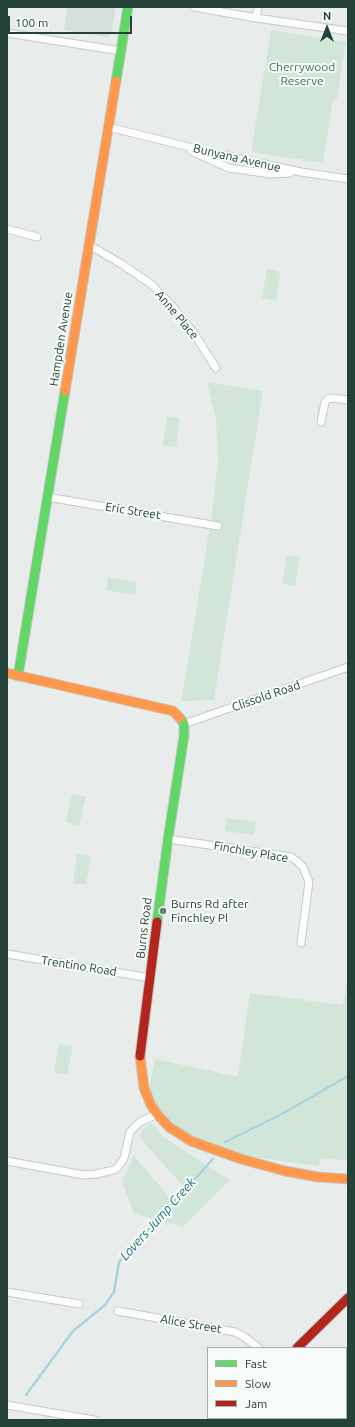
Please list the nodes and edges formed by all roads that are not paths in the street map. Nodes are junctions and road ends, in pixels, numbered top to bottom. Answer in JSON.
{"nodes":[{"id":1,"x":128,"y":7,"type":"edge"},
{"id":2,"x":194,"y":7,"type":"edge"},
{"id":3,"x":258,"y":7,"type":"edge"},
{"id":4,"x":256,"y":18,"type":"junction"},
{"id":5,"x":348,"y":31,"type":"edge"},
{"id":6,"x":7,"y":33,"type":"edge"},
{"id":7,"x":121,"y":51,"type":"junction"},
{"id":8,"x":108,"y":127,"type":"junction"},
{"id":9,"x":173,"y":142,"type":"junction"},
{"id":10,"x":300,"y":172,"type":"junction"},
{"id":11,"x":348,"y":179,"type":"edge"},
{"id":12,"x":7,"y":229,"type":"edge"},
{"id":13,"x":37,"y":237,"type":"dead end"},
{"id":14,"x":89,"y":245,"type":"junction"},
{"id":15,"x":216,"y":368,"type":"dead end"},
{"id":16,"x":348,"y":400,"type":"edge"},
{"id":17,"x":321,"y":422,"type":"dead end"},
{"id":18,"x":47,"y":497,"type":"junction"},
{"id":19,"x":218,"y":526,"type":"dead end"},
{"id":20,"x":348,"y":668,"type":"edge"},
{"id":21,"x":7,"y":673,"type":"edge"},
{"id":22,"x":18,"y":676,"type":"junction"},
{"id":23,"x":184,"y":724,"type":"junction"},
{"id":24,"x":168,"y":839,"type":"junction"},
{"id":25,"x":300,"y":943,"type":"dead end"},
{"id":26,"x":7,"y":954,"type":"edge"},
{"id":27,"x":150,"y":978,"type":"junction"},
{"id":28,"x":157,"y":1114,"type":"junction"},
{"id":29,"x":7,"y":1161,"type":"edge"},
{"id":30,"x":348,"y":1179,"type":"edge"},
{"id":31,"x":7,"y":1292,"type":"edge"},
{"id":32,"x":348,"y":1298,"type":"edge"},
{"id":33,"x":79,"y":1304,"type":"dead end"},
{"id":34,"x":118,"y":1311,"type":"dead end"},
{"id":35,"x":258,"y":1347,"type":"edge"},
{"id":36,"x":298,"y":1347,"type":"edge"},
{"id":37,"x":7,"y":1405,"type":"edge"},
{"id":38,"x":94,"y":1420,"type":"edge"}],
"edges":[{"from":1,"to":7,"type":"main road","name":"Hampden Avenue"},
{"from":2,"to":4,"type":"street"},
{"from":3,"to":4,"type":"street"},
{"from":4,"to":5,"type":"street"},
{"from":6,"to":7,"type":"street"},
{"from":7,"to":8,"type":"main road","name":"Hampden Avenue"},
{"from":8,"to":9,"type":"street","name":"Bunyana Avenue"},
{"from":8,"to":14,"type":"main road","name":"Hampden Avenue"},
{"from":9,"to":10,"type":"street","name":"Bunyana Avenue"},
{"from":9,"to":10,"type":"street","name":"Bunyana Avenue"},
{"from":10,"to":11,"type":"street","name":"Bunyana Avenue"},
{"from":12,"to":13,"type":"street"},
{"from":14,"to":15,"type":"street","name":"Anne Place"},
{"from":14,"to":18,"type":"main road","name":"Hampden Avenue"},
{"from":16,"to":17,"type":"street"},
{"from":18,"to":19,"type":"street","name":"Eric Street"},
{"from":18,"to":22,"type":"main road","name":"Hampden Avenue"},
{"from":20,"to":23,"type":"street","name":"Clissold Road"},
{"from":21,"to":22,"type":"main road"},
{"from":22,"to":23,"type":"main road"},
{"from":23,"to":24,"type":"main road","name":"Burns Road"},
{"from":24,"to":25,"type":"street","name":"Finchley Place"},
{"from":24,"to":27,"type":"main road","name":"Burns Road"},
{"from":26,"to":27,"type":"street","name":"Trentino Road"},
{"from":27,"to":28,"type":"main road","name":"Burns Road"},
{"from":28,"to":29,"type":"street"},
{"from":28,"to":30,"type":"main road","name":"Burns Road"},
{"from":31,"to":33,"type":"street"},
{"from":32,"to":36,"type":"main road"},
{"from":34,"to":35,"type":"street","name":"Alice Street"},
{"from":37,"to":38,"type":"street"}]}
